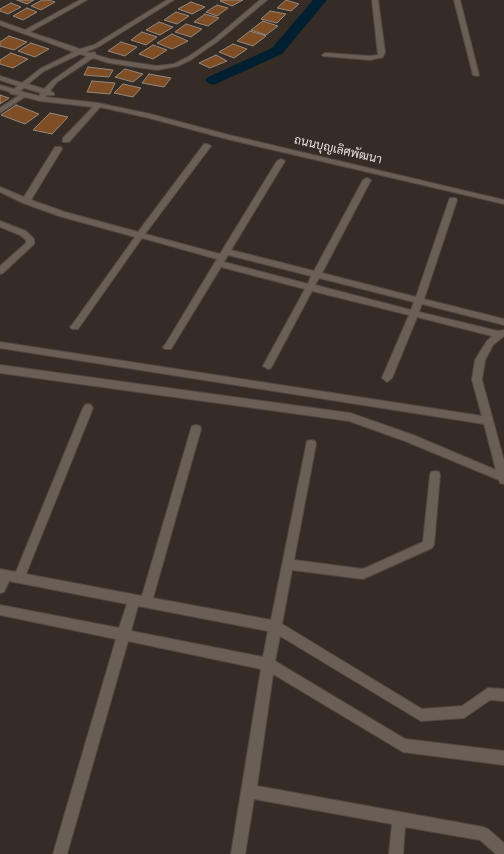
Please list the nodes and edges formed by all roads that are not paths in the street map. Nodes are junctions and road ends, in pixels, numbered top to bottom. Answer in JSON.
{"nodes":[{"id":1,"x":84,"y":0,"type":"edge"},
{"id":2,"x":171,"y":0,"type":"edge"},
{"id":3,"x":264,"y":0,"type":"edge"},
{"id":4,"x":375,"y":0,"type":"edge"},
{"id":5,"x":457,"y":0,"type":"edge"},
{"id":6,"x":0,"y":23,"type":"edge"},
{"id":7,"x":25,"y":32,"type":"junction"},
{"id":8,"x":96,"y":46,"type":"junction"},
{"id":9,"x":78,"y":52,"type":"junction"},
{"id":10,"x":325,"y":55,"type":"dead end"},
{"id":11,"x":92,"y":56,"type":"junction"},
{"id":12,"x":476,"y":74,"type":"dead end"},
{"id":13,"x":0,"y":78,"type":"edge"},
{"id":14,"x":21,"y":85,"type":"junction"},
{"id":15,"x":0,"y":88,"type":"edge"},
{"id":16,"x":47,"y":91,"type":"junction"},
{"id":17,"x":13,"y":92,"type":"junction"},
{"id":18,"x":23,"y":96,"type":"junction"},
{"id":19,"x":40,"y":100,"type":"junction"},
{"id":20,"x":72,"y":103,"type":"junction"},
{"id":21,"x":98,"y":105,"type":"junction"},
{"id":22,"x":0,"y":111,"type":"edge"},
{"id":23,"x":66,"y":140,"type":"dead end"},
{"id":24,"x":207,"y":146,"type":"dead end"},
{"id":25,"x":58,"y":149,"type":"dead end"},
{"id":26,"x":281,"y":161,"type":"dead end"},
{"id":27,"x":367,"y":180,"type":"dead end"},
{"id":28,"x":0,"y":189,"type":"edge"},
{"id":29,"x":453,"y":200,"type":"dead end"},
{"id":30,"x":26,"y":201,"type":"junction"},
{"id":31,"x":504,"y":202,"type":"edge"},
{"id":32,"x":0,"y":224,"type":"edge"},
{"id":33,"x":140,"y":235,"type":"junction"},
{"id":34,"x":223,"y":258,"type":"junction"},
{"id":35,"x":0,"y":271,"type":"edge"},
{"id":36,"x":316,"y":275,"type":"junction"},
{"id":37,"x":310,"y":286,"type":"junction"},
{"id":38,"x":419,"y":301,"type":"junction"},
{"id":39,"x":414,"y":313,"type":"junction"},
{"id":40,"x":504,"y":322,"type":"edge"},
{"id":41,"x":75,"y":327,"type":"dead end"},
{"id":42,"x":502,"y":333,"type":"edge"},
{"id":43,"x":0,"y":344,"type":"edge"},
{"id":44,"x":168,"y":347,"type":"dead end"},
{"id":45,"x":268,"y":366,"type":"dead end"},
{"id":46,"x":0,"y":369,"type":"edge"},
{"id":47,"x":387,"y":378,"type":"dead end"},
{"id":48,"x":88,"y":408,"type":"dead end"},
{"id":49,"x":488,"y":421,"type":"junction"},
{"id":50,"x":196,"y":429,"type":"dead end"},
{"id":51,"x":311,"y":444,"type":"dead end"},
{"id":52,"x":434,"y":475,"type":"dead end"},
{"id":53,"x":504,"y":479,"type":"edge"},
{"id":54,"x":288,"y":564,"type":"junction"},
{"id":55,"x":3,"y":575,"type":"edge"},
{"id":56,"x":19,"y":578,"type":"junction"},
{"id":57,"x":0,"y":588,"type":"edge"},
{"id":58,"x":140,"y":600,"type":"junction"},
{"id":59,"x":0,"y":610,"type":"edge"},
{"id":60,"x":276,"y":627,"type":"junction"},
{"id":61,"x":124,"y":635,"type":"junction"},
{"id":62,"x":268,"y":664,"type":"junction"},
{"id":63,"x":504,"y":695,"type":"edge"},
{"id":64,"x":504,"y":758,"type":"edge"},
{"id":65,"x":249,"y":791,"type":"junction"},
{"id":66,"x":399,"y":819,"type":"junction"},
{"id":67,"x":504,"y":852,"type":"edge"},
{"id":68,"x":60,"y":854,"type":"edge"},
{"id":69,"x":238,"y":854,"type":"edge"},
{"id":70,"x":396,"y":854,"type":"edge"}],
"edges":[{"from":1,"to":7,"type":"street"},
{"from":2,"to":8,"type":"street"},
{"from":3,"to":11,"type":"street"},
{"from":4,"to":10,"type":"street"},
{"from":5,"to":12,"type":"street"},
{"from":6,"to":7,"type":"street"},
{"from":7,"to":9,"type":"street"},
{"from":8,"to":9,"type":"street"},
{"from":8,"to":11,"type":"street"},
{"from":9,"to":11,"type":"street"},
{"from":9,"to":14,"type":"street"},
{"from":11,"to":16,"type":"street"},
{"from":13,"to":14,"type":"street"},
{"from":14,"to":16,"type":"street"},
{"from":14,"to":17,"type":"street"},
{"from":15,"to":17,"type":"street","name":"ถนนบุญเลิศพัฒนา"},
{"from":16,"to":19,"type":"street"},
{"from":16,"to":20,"type":"street"},
{"from":17,"to":18,"type":"street","name":"ถนนบุญเลิศพัฒนา"},
{"from":18,"to":19,"type":"street","name":"ถนนบุญเลิศพัฒนา"},
{"from":18,"to":22,"type":"street"},
{"from":19,"to":20,"type":"street","name":"ถนนบุญเลิศพัฒนา"},
{"from":20,"to":21,"type":"street","name":"ถนนบุญเลิศพัฒนา"},
{"from":21,"to":23,"type":"street"},
{"from":21,"to":31,"type":"street","name":"ถนนบุญเลิศพัฒนา"},
{"from":24,"to":33,"type":"street"},
{"from":25,"to":30,"type":"street"},
{"from":26,"to":34,"type":"street"},
{"from":27,"to":36,"type":"street"},
{"from":28,"to":30,"type":"street"},
{"from":29,"to":38,"type":"street"},
{"from":30,"to":33,"type":"street"},
{"from":32,"to":35,"type":"street"},
{"from":33,"to":34,"type":"street"},
{"from":33,"to":41,"type":"street"},
{"from":34,"to":36,"type":"street"},
{"from":34,"to":37,"type":"street"},
{"from":34,"to":44,"type":"street"},
{"from":36,"to":37,"type":"street"},
{"from":36,"to":38,"type":"street"},
{"from":37,"to":39,"type":"street"},
{"from":37,"to":45,"type":"street"},
{"from":38,"to":39,"type":"street"},
{"from":38,"to":40,"type":"street"},
{"from":39,"to":42,"type":"street"},
{"from":39,"to":47,"type":"street"},
{"from":42,"to":49,"type":"street"},
{"from":43,"to":49,"type":"street"},
{"from":46,"to":53,"type":"street"},
{"from":48,"to":56,"type":"street"},
{"from":49,"to":53,"type":"street"},
{"from":50,"to":58,"type":"street"},
{"from":51,"to":54,"type":"street"},
{"from":52,"to":54,"type":"street"},
{"from":54,"to":60,"type":"street"},
{"from":55,"to":56,"type":"street"},
{"from":55,"to":57,"type":"street"},
{"from":56,"to":58,"type":"street"},
{"from":58,"to":60,"type":"street"},
{"from":58,"to":61,"type":"street"},
{"from":59,"to":61,"type":"street"},
{"from":60,"to":62,"type":"street"},
{"from":60,"to":63,"type":"street"},
{"from":61,"to":62,"type":"street"},
{"from":61,"to":68,"type":"street"},
{"from":62,"to":64,"type":"street"},
{"from":62,"to":65,"type":"street"},
{"from":65,"to":66,"type":"street"},
{"from":65,"to":69,"type":"street"},
{"from":66,"to":67,"type":"street"},
{"from":66,"to":70,"type":"street"}]}
